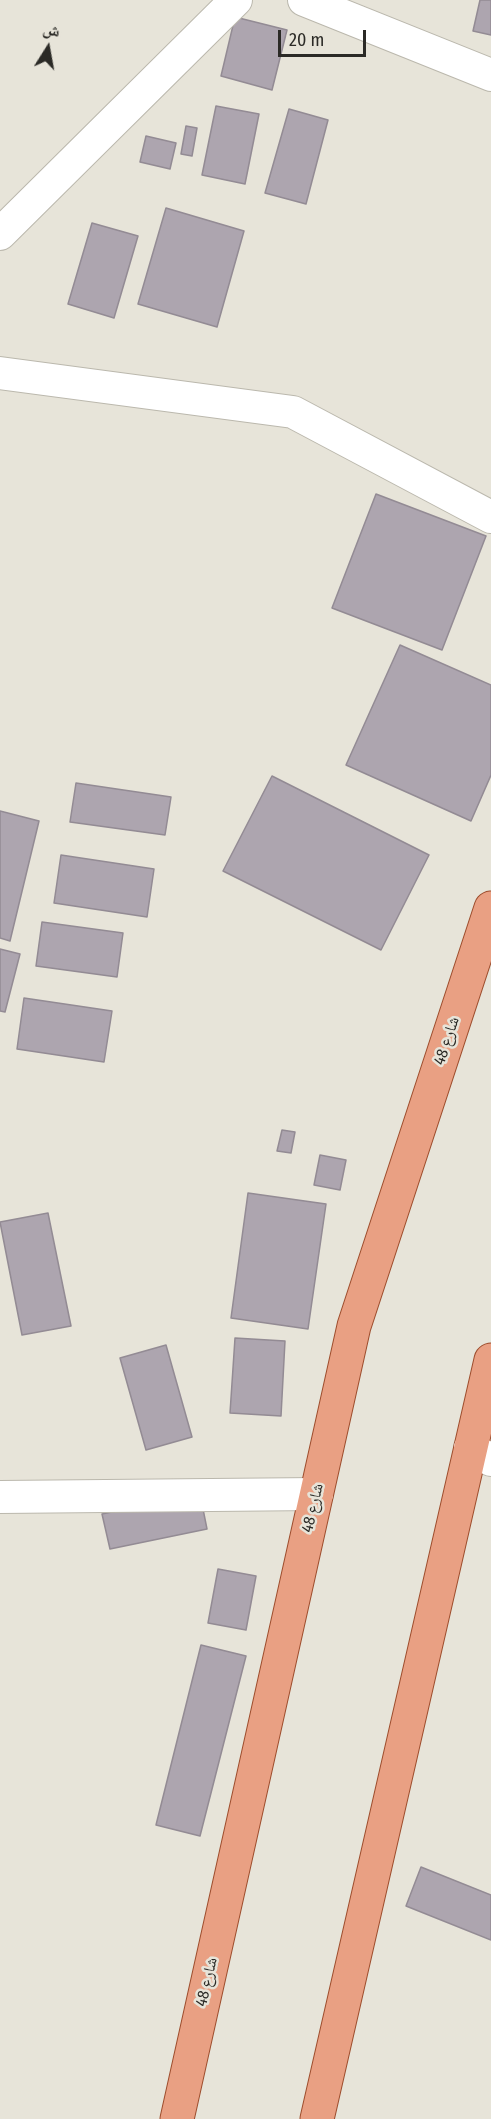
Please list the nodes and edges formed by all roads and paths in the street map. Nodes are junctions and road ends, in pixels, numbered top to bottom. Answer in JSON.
{"nodes":[{"id":1,"x":236,"y":0,"type":"edge"},
{"id":2,"x":304,"y":0,"type":"edge"},
{"id":3,"x":491,"y":75,"type":"edge"},
{"id":4,"x":0,"y":234,"type":"edge"},
{"id":5,"x":0,"y":373,"type":"edge"},
{"id":6,"x":491,"y":517,"type":"edge"},
{"id":7,"x":491,"y":908,"type":"edge"},
{"id":8,"x":491,"y":1360,"type":"edge"},
{"id":9,"x":480,"y":1454,"type":"edge"},
{"id":10,"x":317,"y":1494,"type":"junction"},
{"id":11,"x":0,"y":1497,"type":"edge"},
{"id":12,"x":177,"y":2119,"type":"edge"},
{"id":13,"x":317,"y":2119,"type":"edge"}],
"edges":[{"from":1,"to":4,"type":"street"},
{"from":2,"to":3,"type":"street"},
{"from":5,"to":6,"type":"street"},
{"from":7,"to":10,"type":"main road","name":"شارع 48"},
{"from":8,"to":9,"type":"main road"},
{"from":9,"to":13,"type":"main road"},
{"from":10,"to":11,"type":"street"},
{"from":10,"to":12,"type":"main road","name":"شارع 48"}]}
